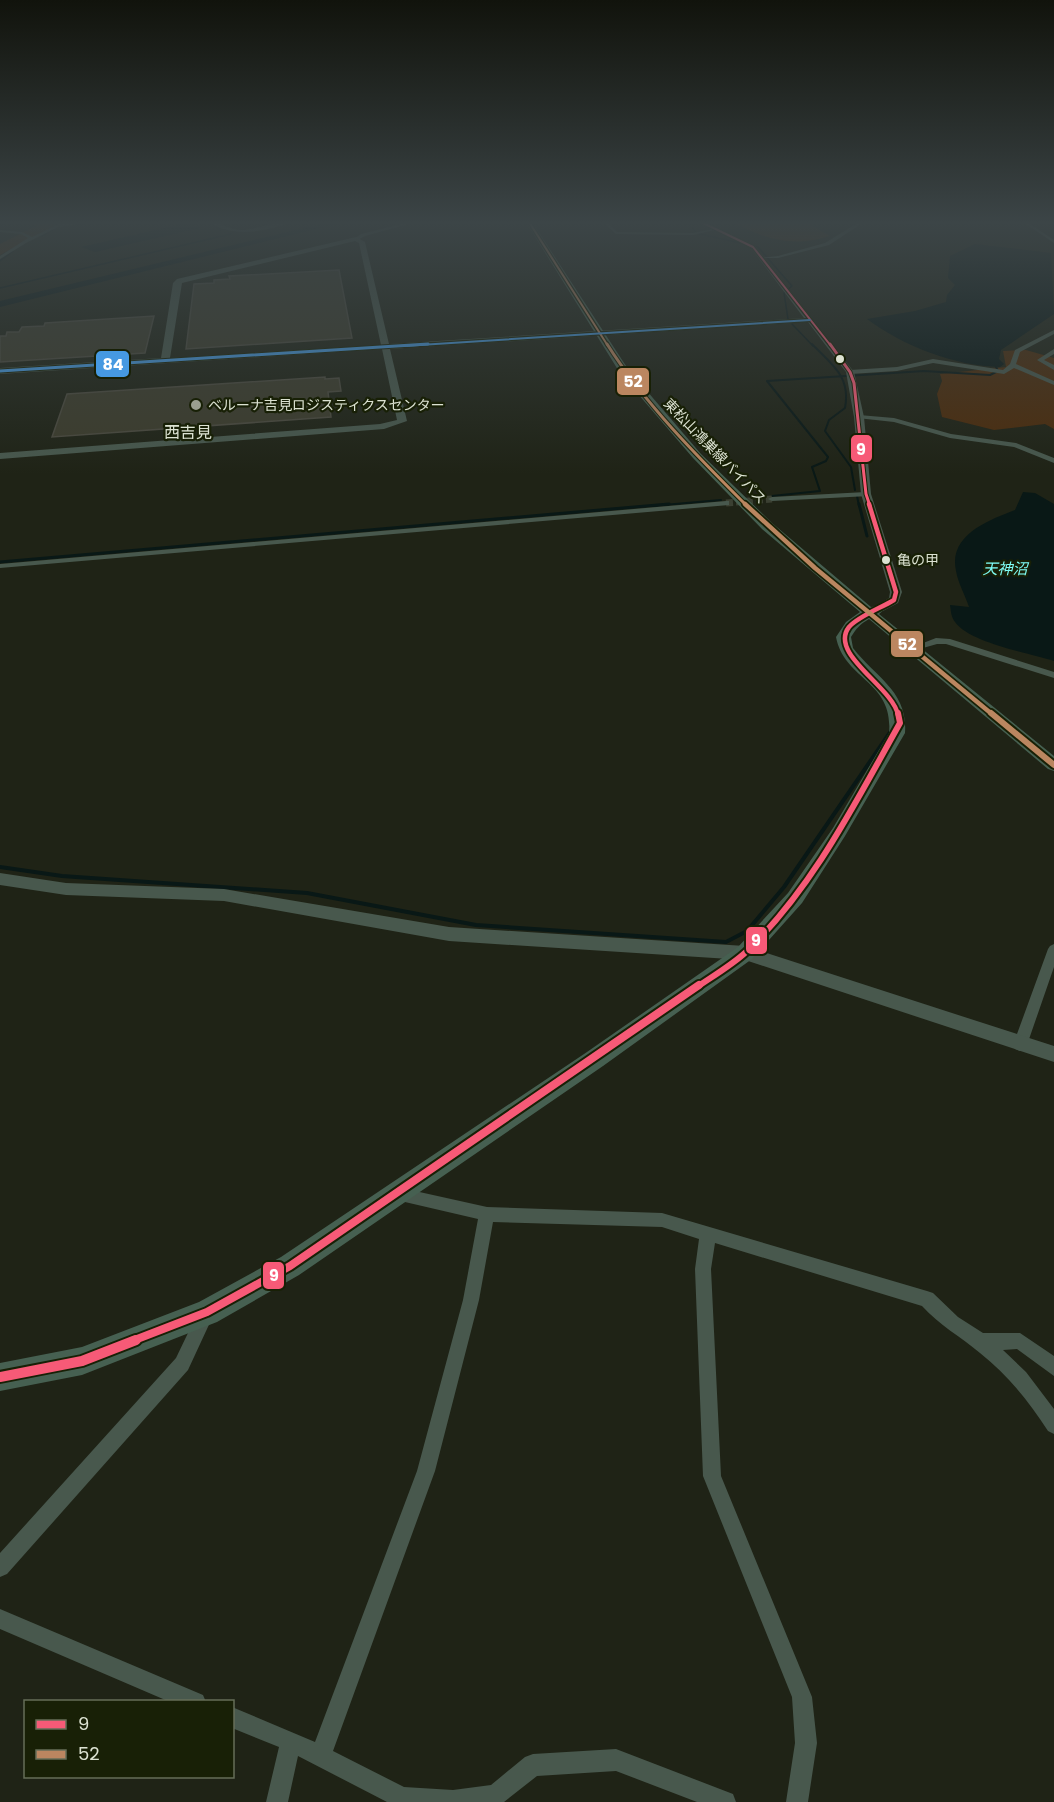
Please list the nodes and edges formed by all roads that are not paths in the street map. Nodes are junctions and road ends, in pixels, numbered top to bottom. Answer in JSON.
{"nodes":[{"id":1,"x":174,"y":306,"type":"edge"},
{"id":2,"x":377,"y":306,"type":"edge"},
{"id":3,"x":587,"y":306,"type":"edge"},
{"id":4,"x":589,"y":306,"type":"edge"},
{"id":5,"x":799,"y":306,"type":"edge"},
{"id":6,"x":810,"y":320,"type":"junction"},
{"id":7,"x":1054,"y":332,"type":"edge"},
{"id":8,"x":605,"y":333,"type":"junction"},
{"id":9,"x":386,"y":347,"type":"junction"},
{"id":10,"x":1054,"y":351,"type":"edge"},
{"id":11,"x":165,"y":361,"type":"junction"},
{"id":12,"x":1013,"y":365,"type":"junction"},
{"id":13,"x":1054,"y":369,"type":"edge"},
{"id":14,"x":0,"y":371,"type":"edge"},
{"id":15,"x":850,"y":372,"type":"junction"},
{"id":16,"x":1054,"y":383,"type":"edge"},
{"id":17,"x":859,"y":417,"type":"junction"},
{"id":18,"x":0,"y":456,"type":"edge"},
{"id":19,"x":1054,"y":461,"type":"edge"},
{"id":20,"x":866,"y":494,"type":"junction"},
{"id":21,"x":772,"y":500,"type":"tunnel mouth"},
{"id":22,"x":726,"y":503,"type":"tunnel mouth"},
{"id":23,"x":0,"y":566,"type":"edge"},
{"id":24,"x":875,"y":610,"type":"junction"},
{"id":25,"x":923,"y":645,"type":"junction"},
{"id":26,"x":1054,"y":675,"type":"edge"},
{"id":27,"x":1054,"y":752,"type":"edge"},
{"id":28,"x":1054,"y":765,"type":"edge"},
{"id":29,"x":0,"y":879,"type":"edge"},
{"id":30,"x":1054,"y":949,"type":"edge"},
{"id":31,"x":745,"y":953,"type":"junction"},
{"id":32,"x":1020,"y":1045,"type":"junction"},
{"id":33,"x":1054,"y":1054,"type":"edge"},
{"id":34,"x":397,"y":1194,"type":"junction"},
{"id":35,"x":487,"y":1214,"type":"junction"},
{"id":36,"x":708,"y":1233,"type":"junction"},
{"id":37,"x":207,"y":1312,"type":"junction"},
{"id":38,"x":979,"y":1342,"type":"junction"},
{"id":39,"x":1054,"y":1367,"type":"edge"},
{"id":40,"x":0,"y":1377,"type":"edge"},
{"id":41,"x":1054,"y":1425,"type":"edge"},
{"id":42,"x":0,"y":1567,"type":"edge"},
{"id":43,"x":0,"y":1619,"type":"edge"},
{"id":44,"x":194,"y":1700,"type":"edge"},
{"id":45,"x":234,"y":1718,"type":"edge"},
{"id":46,"x":291,"y":1741,"type":"junction"},
{"id":47,"x":320,"y":1756,"type":"junction"},
{"id":48,"x":277,"y":1802,"type":"edge"},
{"id":49,"x":725,"y":1802,"type":"edge"},
{"id":50,"x":797,"y":1802,"type":"edge"}],
"edges":[{"from":1,"to":11,"type":"street"},
{"from":2,"to":9,"type":"street"},
{"from":3,"to":8,"type":"main road","name":"東松山鴻巣線バイパス"},
{"from":4,"to":8,"type":"main road","name":"東松山鴻巣線バイパス"},
{"from":5,"to":6,"type":"street"},
{"from":6,"to":8,"type":"street"},
{"from":6,"to":15,"type":"street"},
{"from":7,"to":12,"type":"street"},
{"from":8,"to":9,"type":"street"},
{"from":8,"to":24,"type":"main road","name":"東松山鴻巣線バイパス"},
{"from":9,"to":11,"type":"street"},
{"from":9,"to":18,"type":"street"},
{"from":10,"to":13,"type":"street"},
{"from":11,"to":14,"type":"street"},
{"from":12,"to":15,"type":"street"},
{"from":12,"to":16,"type":"street"},
{"from":15,"to":17,"type":"street"},
{"from":17,"to":19,"type":"street"},
{"from":17,"to":20,"type":"street"},
{"from":20,"to":21,"type":"street"},
{"from":20,"to":24,"type":"street"},
{"from":22,"to":23,"type":"street"},
{"from":24,"to":25,"type":"main road"},
{"from":24,"to":28,"type":"main road"},
{"from":24,"to":31,"type":"main road"},
{"from":25,"to":26,"type":"street"},
{"from":25,"to":27,"type":"main road"},
{"from":29,"to":31,"type":"street"},
{"from":30,"to":32,"type":"street"},
{"from":31,"to":32,"type":"street"},
{"from":31,"to":34,"type":"main road"},
{"from":32,"to":33,"type":"street"},
{"from":34,"to":35,"type":"street"},
{"from":34,"to":37,"type":"main road"},
{"from":35,"to":36,"type":"street"},
{"from":35,"to":47,"type":"street"},
{"from":36,"to":38,"type":"street"},
{"from":36,"to":50,"type":"street"},
{"from":37,"to":40,"type":"main road"},
{"from":37,"to":42,"type":"street"},
{"from":38,"to":39,"type":"street"},
{"from":38,"to":41,"type":"street"},
{"from":43,"to":44,"type":"street"},
{"from":45,"to":46,"type":"street"},
{"from":46,"to":47,"type":"street"},
{"from":46,"to":48,"type":"street"},
{"from":47,"to":49,"type":"street"}]}
